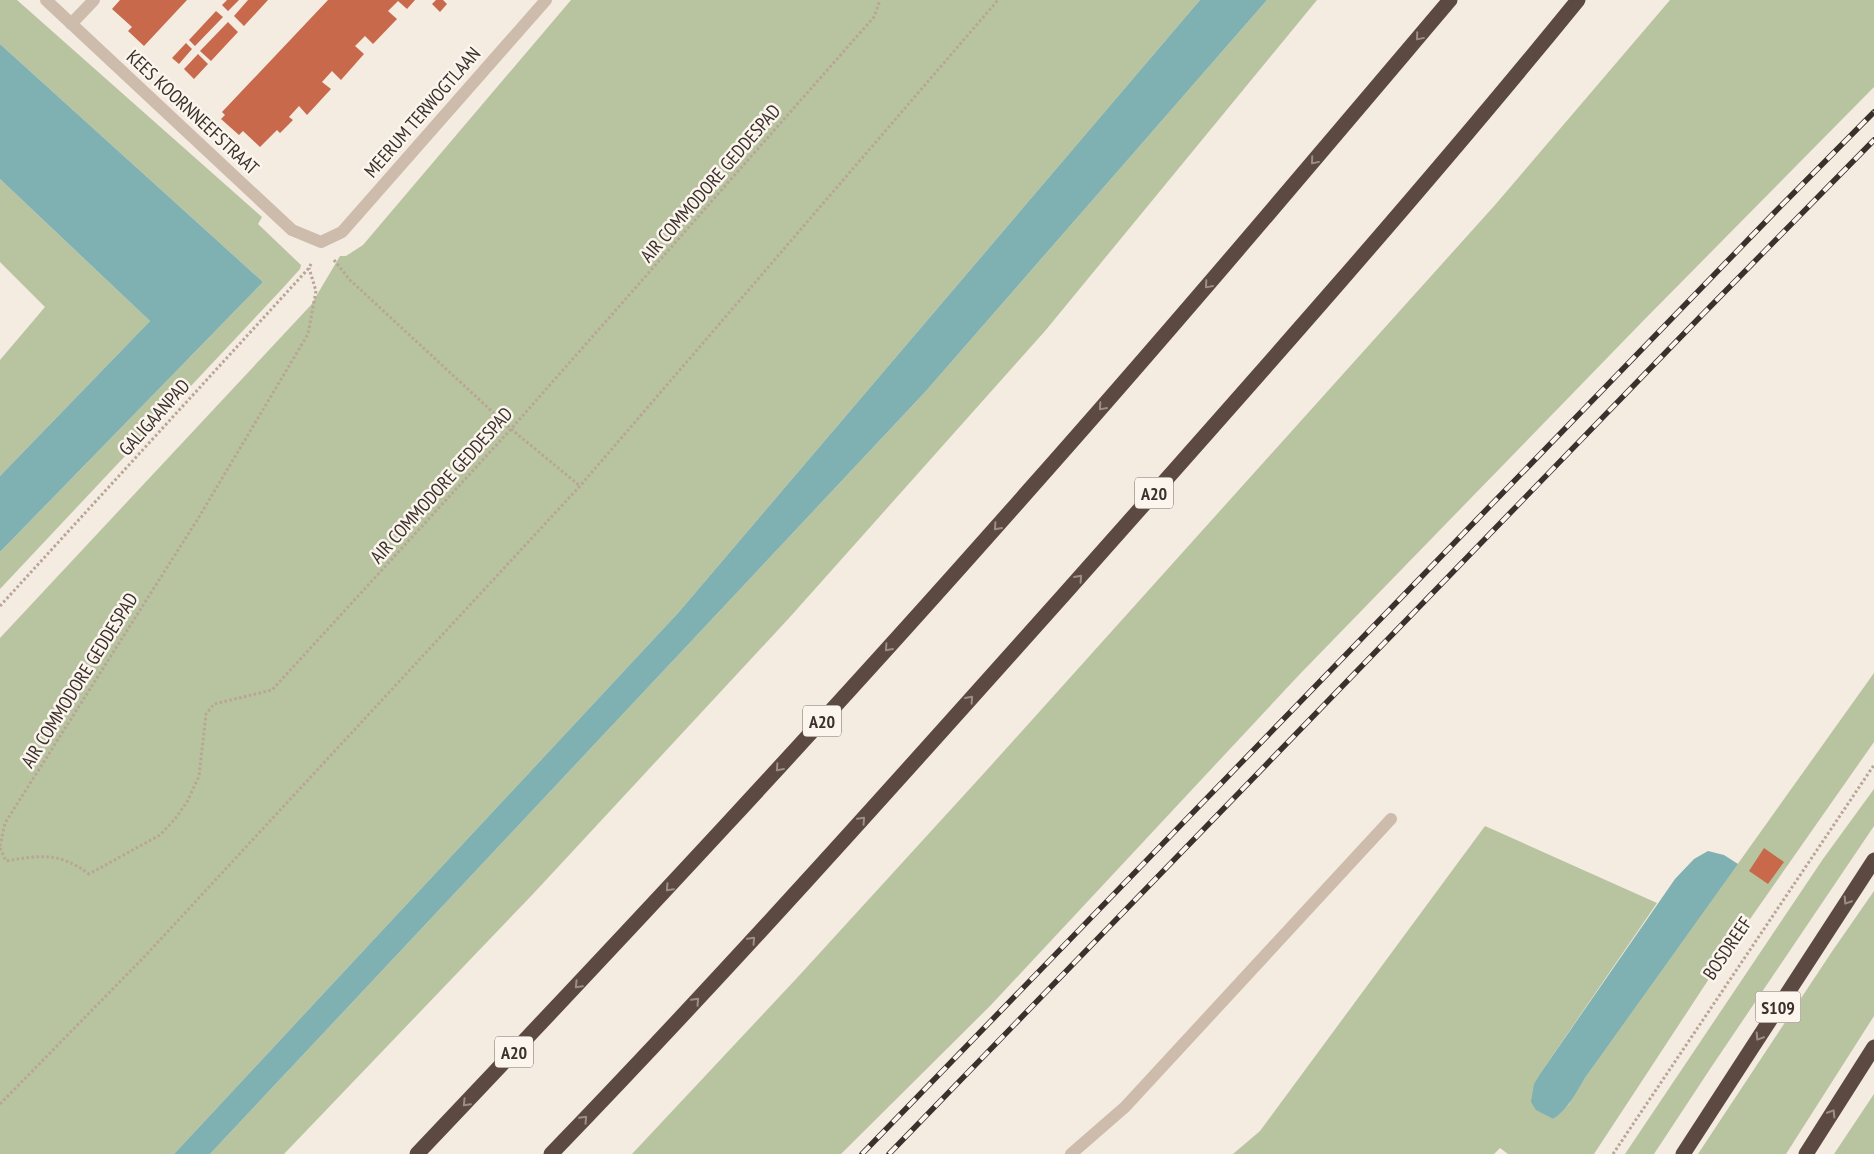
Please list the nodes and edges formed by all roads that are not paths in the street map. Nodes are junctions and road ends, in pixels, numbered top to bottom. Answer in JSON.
{"nodes":[{"id":1,"x":46,"y":0,"type":"edge"},
{"id":2,"x":94,"y":0,"type":"edge"},
{"id":3,"x":546,"y":0,"type":"edge"},
{"id":4,"x":1450,"y":0,"type":"edge"},
{"id":5,"x":1578,"y":0,"type":"edge"},
{"id":6,"x":72,"y":24,"type":"junction"},
{"id":7,"x":321,"y":242,"type":"joint"},
{"id":8,"x":1391,"y":819,"type":"dead end"},
{"id":9,"x":1874,"y":860,"type":"edge"},
{"id":10,"x":1874,"y":1046,"type":"edge"},
{"id":11,"x":417,"y":1154,"type":"edge"},
{"id":12,"x":551,"y":1154,"type":"edge"},
{"id":13,"x":1072,"y":1154,"type":"edge"},
{"id":14,"x":1683,"y":1154,"type":"edge"},
{"id":15,"x":1806,"y":1154,"type":"edge"}],
"edges":[{"from":1,"to":6,"type":"street","name":"KEES KOORNNEEFSTRAAT"},
{"from":2,"to":6,"type":"street"},
{"from":3,"to":7,"type":"street","name":"MEERUM TERWOGTLAAN"},
{"from":4,"to":11,"type":"highway","number":"A20","one_way":true},
{"from":12,"to":5,"type":"highway","number":"A20","one_way":true},
{"from":6,"to":7,"type":"street","name":"KEES KOORNNEEFSTRAAT"},
{"from":8,"to":13,"type":"street"},
{"from":9,"to":14,"type":"highway","number":"S109","one_way":true},
{"from":15,"to":10,"type":"highway","one_way":true}]}
